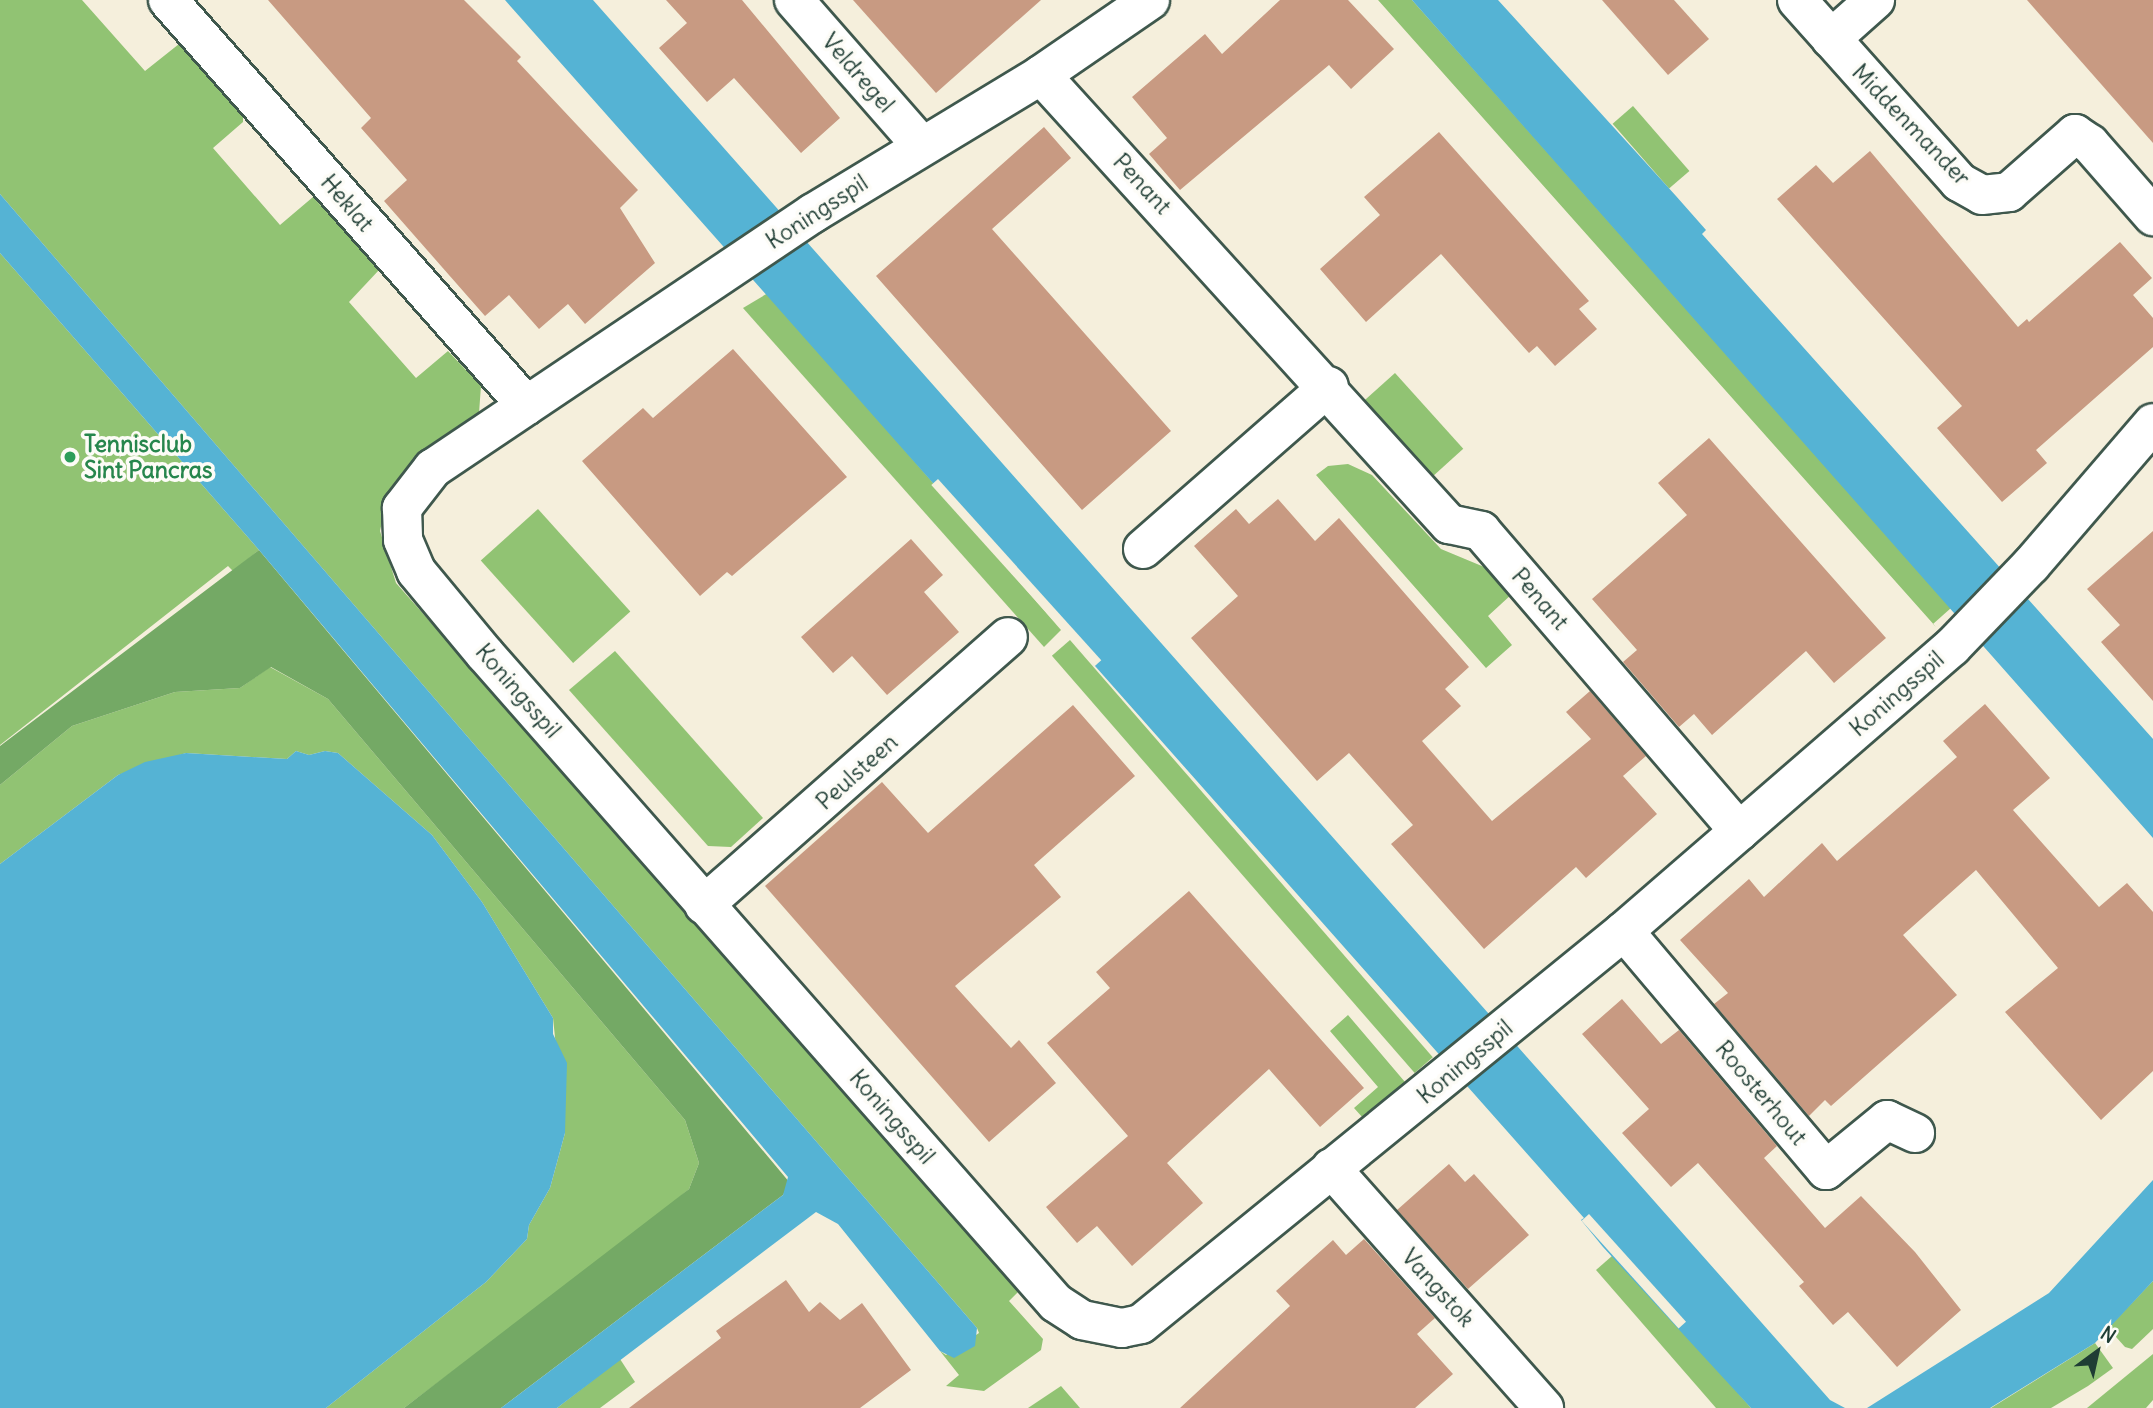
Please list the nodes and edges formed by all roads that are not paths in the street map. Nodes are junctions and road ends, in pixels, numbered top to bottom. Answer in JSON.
{"nodes":[{"id":1,"x":167,"y":0,"type":"edge"},
{"id":2,"x":794,"y":0,"type":"edge"},
{"id":3,"x":1150,"y":0,"type":"edge"},
{"id":4,"x":1797,"y":0,"type":"edge"},
{"id":5,"x":1875,"y":0,"type":"edge"},
{"id":6,"x":1830,"y":39,"type":"junction"},
{"id":7,"x":1041,"y":75,"type":"junction"},
{"id":8,"x":922,"y":146,"type":"junction"},
{"id":9,"x":2153,"y":216,"type":"edge"},
{"id":10,"x":1329,"y":386,"type":"junction"},
{"id":11,"x":526,"y":405,"type":"junction"},
{"id":12,"x":2153,"y":423,"type":"edge"},
{"id":13,"x":1143,"y":549,"type":"dead end"},
{"id":14,"x":1008,"y":637,"type":"dead end"},
{"id":15,"x":1739,"y":831,"type":"junction"},
{"id":16,"x":705,"y":905,"type":"junction"},
{"id":17,"x":1624,"y":931,"type":"junction"},
{"id":18,"x":1915,"y":1133,"type":"dead end"},
{"id":19,"x":1331,"y":1168,"type":"junction"},
{"id":20,"x":1544,"y":1408,"type":"edge"}],
"edges":[{"from":1,"to":11,"type":"street","name":"Heklat"},
{"from":2,"to":8,"type":"street","name":"Veldregel"},
{"from":3,"to":7,"type":"street","name":"Koningsspil"},
{"from":4,"to":6,"type":"street","name":"Middenmander"},
{"from":5,"to":6,"type":"street"},
{"from":6,"to":9,"type":"street","name":"Middenmander"},
{"from":7,"to":8,"type":"street","name":"Koningsspil"},
{"from":7,"to":10,"type":"street","name":"Penant"},
{"from":8,"to":11,"type":"street","name":"Koningsspil"},
{"from":10,"to":13,"type":"street"},
{"from":10,"to":15,"type":"street","name":"Penant"},
{"from":11,"to":16,"type":"street","name":"Koningsspil"},
{"from":12,"to":15,"type":"street","name":"Koningsspil"},
{"from":14,"to":16,"type":"street","name":"Peulsteen"},
{"from":15,"to":17,"type":"street","name":"Koningsspil"},
{"from":16,"to":19,"type":"street","name":"Koningsspil"},
{"from":17,"to":18,"type":"street","name":"Roosterhout"},
{"from":17,"to":19,"type":"street","name":"Koningsspil"},
{"from":19,"to":20,"type":"street","name":"Vangstok"}]}
